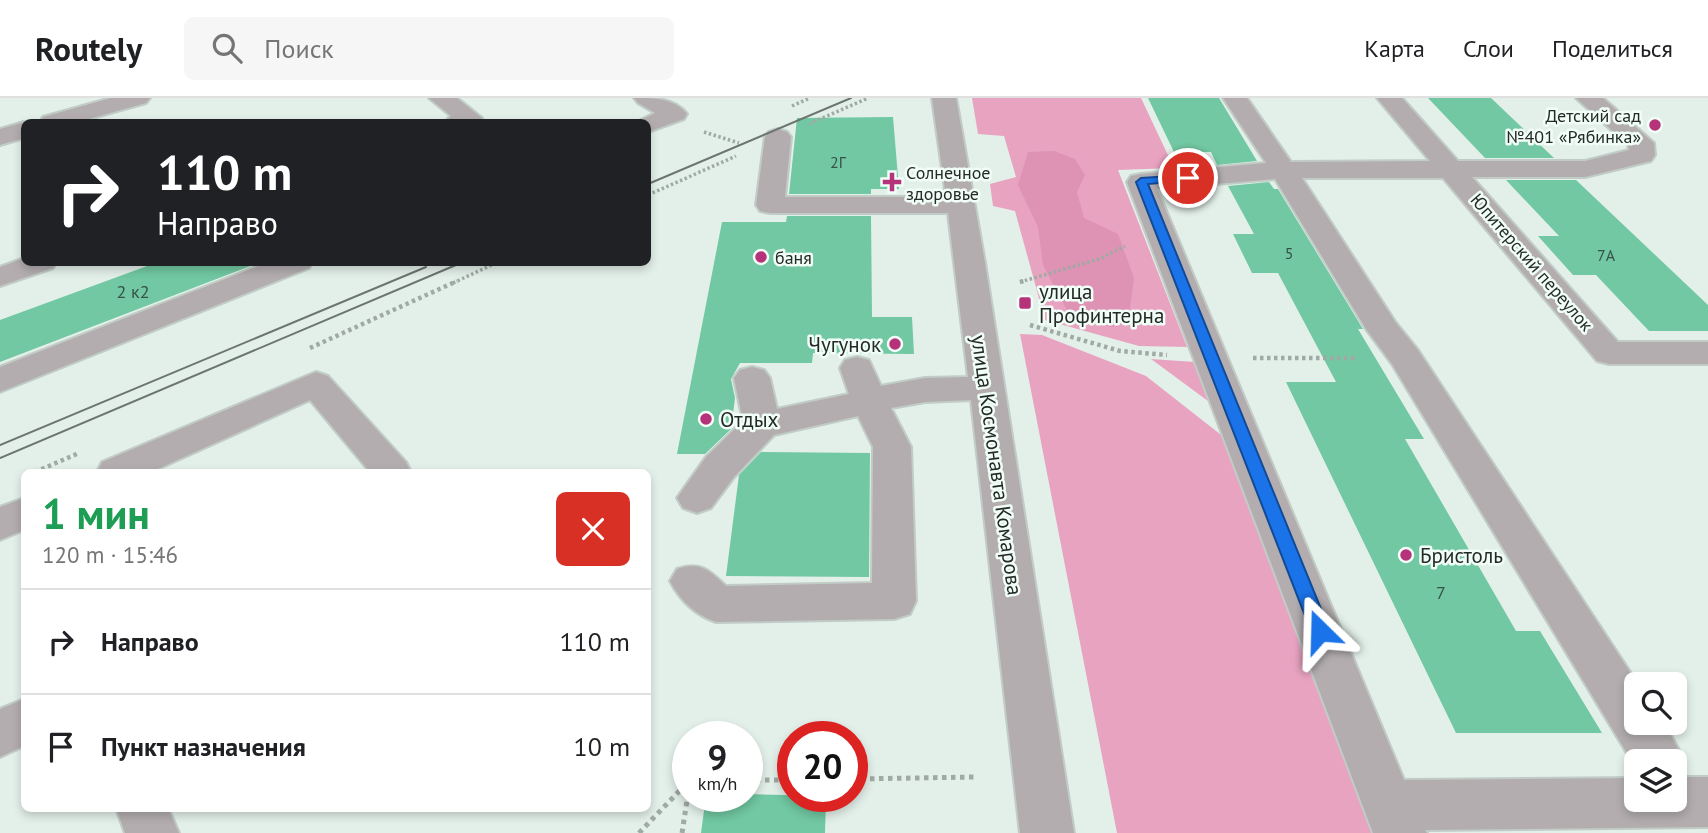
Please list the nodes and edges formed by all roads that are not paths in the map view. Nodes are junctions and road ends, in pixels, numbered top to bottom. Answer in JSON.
{"nodes":[{"id":1,"x":138,"y":98,"type":"edge"},
{"id":2,"x":441,"y":98,"type":"edge"},
{"id":3,"x":646,"y":98,"type":"edge"},
{"id":4,"x":944,"y":98,"type":"edge"},
{"id":5,"x":1235,"y":98,"type":"edge"},
{"id":6,"x":1389,"y":98,"type":"edge"},
{"id":7,"x":1588,"y":98,"type":"edge"},
{"id":8,"x":63,"y":119,"type":"edge"},
{"id":9,"x":467,"y":119,"type":"edge"},
{"id":10,"x":655,"y":122,"type":"edge"},
{"id":11,"x":21,"y":131,"type":"edge"},
{"id":12,"x":0,"y":137,"type":"edge"},
{"id":13,"x":778,"y":137,"type":"dead end"},
{"id":14,"x":1452,"y":169,"type":"junction"},
{"id":15,"x":1282,"y":170,"type":"junction"},
{"id":16,"x":961,"y":205,"type":"junction"},
{"id":17,"x":31,"y":266,"type":"edge"},
{"id":18,"x":288,"y":266,"type":"edge"},
{"id":19,"x":0,"y":277,"type":"edge"},
{"id":20,"x":1708,"y":353,"type":"edge"},
{"id":21,"x":752,"y":377,"type":"dead end"},
{"id":22,"x":0,"y":380,"type":"edge"},
{"id":23,"x":863,"y":384,"type":"junction"},
{"id":24,"x":986,"y":388,"type":"junction"},
{"id":25,"x":762,"y":424,"type":"junction"},
{"id":26,"x":123,"y":469,"type":"edge"},
{"id":27,"x":389,"y":469,"type":"edge"},
{"id":28,"x":697,"y":498,"type":"dead end"},
{"id":29,"x":21,"y":514,"type":"edge"},
{"id":30,"x":0,"y":524,"type":"edge"},
{"id":31,"x":692,"y":581,"type":"dead end"},
{"id":32,"x":21,"y":723,"type":"edge"},
{"id":33,"x":0,"y":734,"type":"edge"},
{"id":34,"x":1656,"y":749,"type":"edge"},
{"id":35,"x":1624,"y":802,"type":"edge"},
{"id":36,"x":144,"y":812,"type":"edge"},
{"id":37,"x":1395,"y":819,"type":"edge"},
{"id":38,"x":152,"y":833,"type":"edge"},
{"id":39,"x":1047,"y":833,"type":"edge"}],
"edges":[{"from":1,"to":8,"type":"street"},
{"from":2,"to":9,"type":"street"},
{"from":3,"to":10,"type":"street"},
{"from":4,"to":16,"type":"street","name":"улица Космонавта Комарова"},
{"from":5,"to":15,"type":"street"},
{"from":6,"to":14,"type":"street","name":"Юпитерский переулок"},
{"from":7,"to":14,"type":"street"},
{"from":11,"to":12,"type":"street"},
{"from":13,"to":16,"type":"street"},
{"from":14,"to":15,"type":"street"},
{"from":14,"to":20,"type":"street","name":"Юпитерский переулок"},
{"from":15,"to":34,"type":"street"},
{"from":15,"to":37,"type":"street"},
{"from":16,"to":24,"type":"street","name":"улица Космонавта Комарова"},
{"from":17,"to":19,"type":"street"},
{"from":18,"to":22,"type":"street"},
{"from":21,"to":25,"type":"street"},
{"from":23,"to":24,"type":"street"},
{"from":23,"to":25,"type":"street"},
{"from":23,"to":31,"type":"street"},
{"from":24,"to":39,"type":"street","name":"улица Космонавта Комарова"},
{"from":25,"to":28,"type":"street"},
{"from":26,"to":27,"type":"street"},
{"from":29,"to":30,"type":"street"},
{"from":32,"to":33,"type":"street"},
{"from":35,"to":37,"type":"street"},
{"from":36,"to":38,"type":"street"}]}
